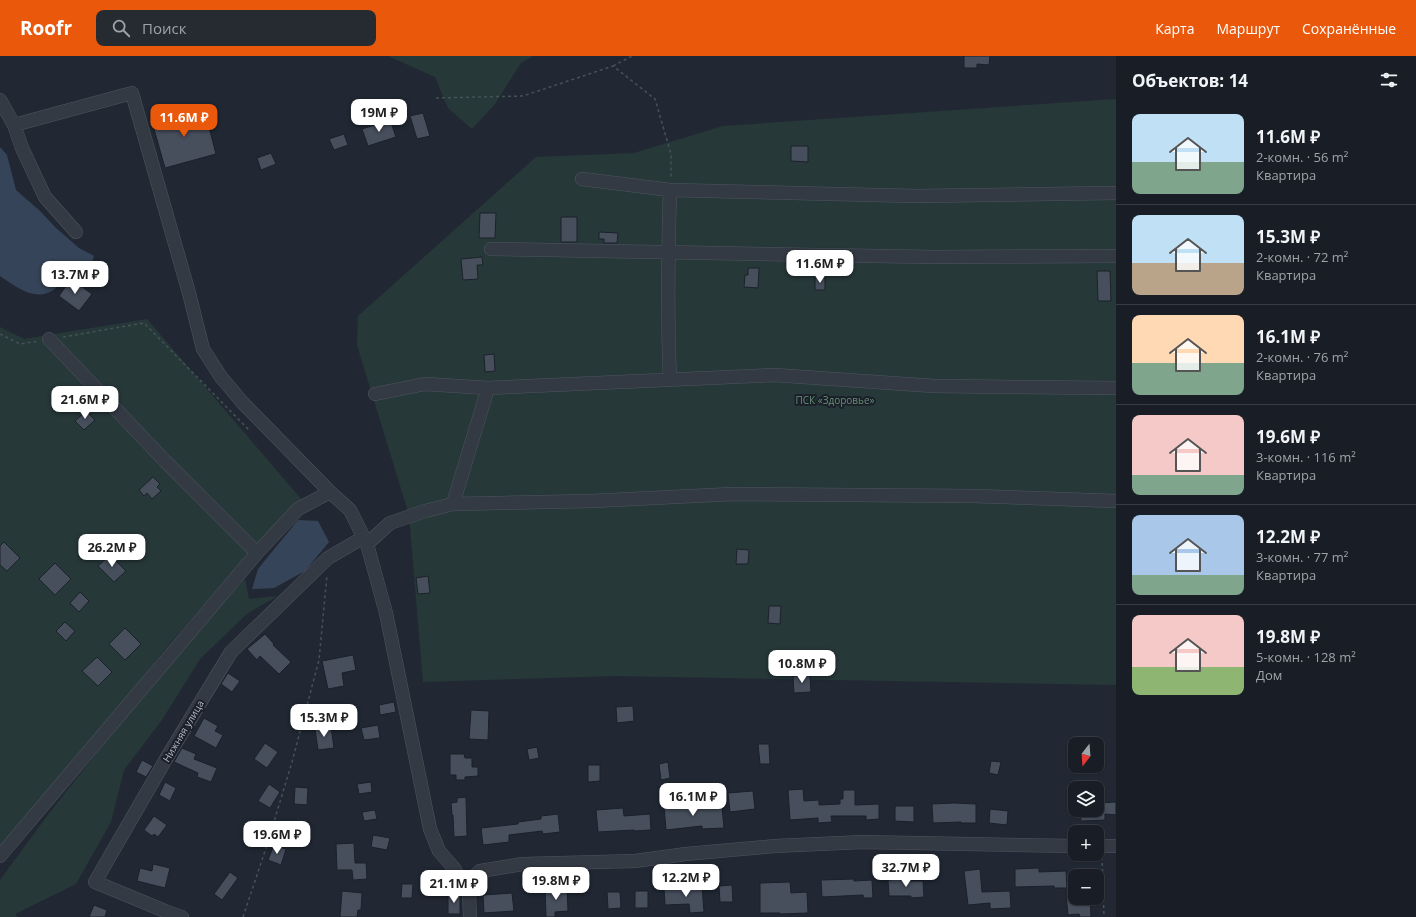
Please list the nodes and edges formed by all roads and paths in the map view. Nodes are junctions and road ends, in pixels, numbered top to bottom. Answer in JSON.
{"nodes":[{"id":1,"x":632,"y":56,"type":"edge"},
{"id":2,"x":613,"y":66,"type":"junction"},
{"id":3,"x":436,"y":98,"type":"dead end"},
{"id":4,"x":0,"y":100,"type":"edge"},
{"id":5,"x":14,"y":125,"type":"junction"},
{"id":6,"x":582,"y":179,"type":"dead end"},
{"id":7,"x":670,"y":190,"type":"junction"},
{"id":8,"x":1116,"y":193,"type":"edge"},
{"id":9,"x":76,"y":232,"type":"dead end"},
{"id":10,"x":491,"y":249,"type":"dead end"},
{"id":11,"x":668,"y":252,"type":"junction"},
{"id":12,"x":1116,"y":256,"type":"edge"},
{"id":13,"x":0,"y":334,"type":"edge"},
{"id":14,"x":50,"y":339,"type":"junction"},
{"id":15,"x":670,"y":380,"type":"junction"},
{"id":16,"x":488,"y":388,"type":"junction"},
{"id":17,"x":1116,"y":388,"type":"edge"},
{"id":18,"x":375,"y":394,"type":"dead end"},
{"id":19,"x":262,"y":423,"type":"junction"},
{"id":20,"x":330,"y":492,"type":"junction"},
{"id":21,"x":1116,"y":501,"type":"edge"},
{"id":22,"x":453,"y":504,"type":"junction"},
{"id":23,"x":366,"y":541,"type":"junction"},
{"id":24,"x":257,"y":552,"type":"junction"},
{"id":25,"x":328,"y":558,"type":"junction"},
{"id":26,"x":1068,"y":846,"type":"edge"},
{"id":27,"x":1104,"y":846,"type":"edge"},
{"id":28,"x":1116,"y":846,"type":"edge"},
{"id":29,"x":0,"y":856,"type":"edge"},
{"id":30,"x":1100,"y":861,"type":"edge"},
{"id":31,"x":469,"y":894,"type":"junction"},
{"id":32,"x":164,"y":914,"type":"edge"},
{"id":33,"x":182,"y":917,"type":"edge"},
{"id":34,"x":243,"y":917,"type":"edge"},
{"id":35,"x":470,"y":917,"type":"edge"},
{"id":36,"x":1104,"y":917,"type":"edge"}],
"edges":[{"from":1,"to":2,"type":"path"},
{"from":2,"to":3,"type":"path"},
{"from":2,"to":7,"type":"path"},
{"from":4,"to":5,"type":"street"},
{"from":5,"to":9,"type":"street"},
{"from":5,"to":19,"type":"street"},
{"from":6,"to":7,"type":"street"},
{"from":7,"to":8,"type":"street"},
{"from":7,"to":11,"type":"street"},
{"from":10,"to":11,"type":"street"},
{"from":11,"to":12,"type":"street"},
{"from":11,"to":15,"type":"street"},
{"from":13,"to":14,"type":"path"},
{"from":14,"to":19,"type":"path"},
{"from":14,"to":24,"type":"street"},
{"from":15,"to":16,"type":"street"},
{"from":15,"to":17,"type":"street"},
{"from":16,"to":18,"type":"street"},
{"from":16,"to":22,"type":"street"},
{"from":19,"to":20,"type":"street"},
{"from":20,"to":23,"type":"street"},
{"from":20,"to":24,"type":"street"},
{"from":21,"to":22,"type":"street","name":"Нижняя улица"},
{"from":22,"to":23,"type":"street","name":"Нижняя улица"},
{"from":23,"to":25,"type":"street","name":"Нижняя улица"},
{"from":23,"to":31,"type":"street"},
{"from":24,"to":29,"type":"street"},
{"from":25,"to":32,"type":"street","name":"Нижняя улица"},
{"from":25,"to":34,"type":"path"},
{"from":26,"to":31,"type":"street"},
{"from":27,"to":28,"type":"street"},
{"from":30,"to":36,"type":"path"},
{"from":31,"to":35,"type":"street"},
{"from":32,"to":33,"type":"street","name":"Нижняя улица"}]}
